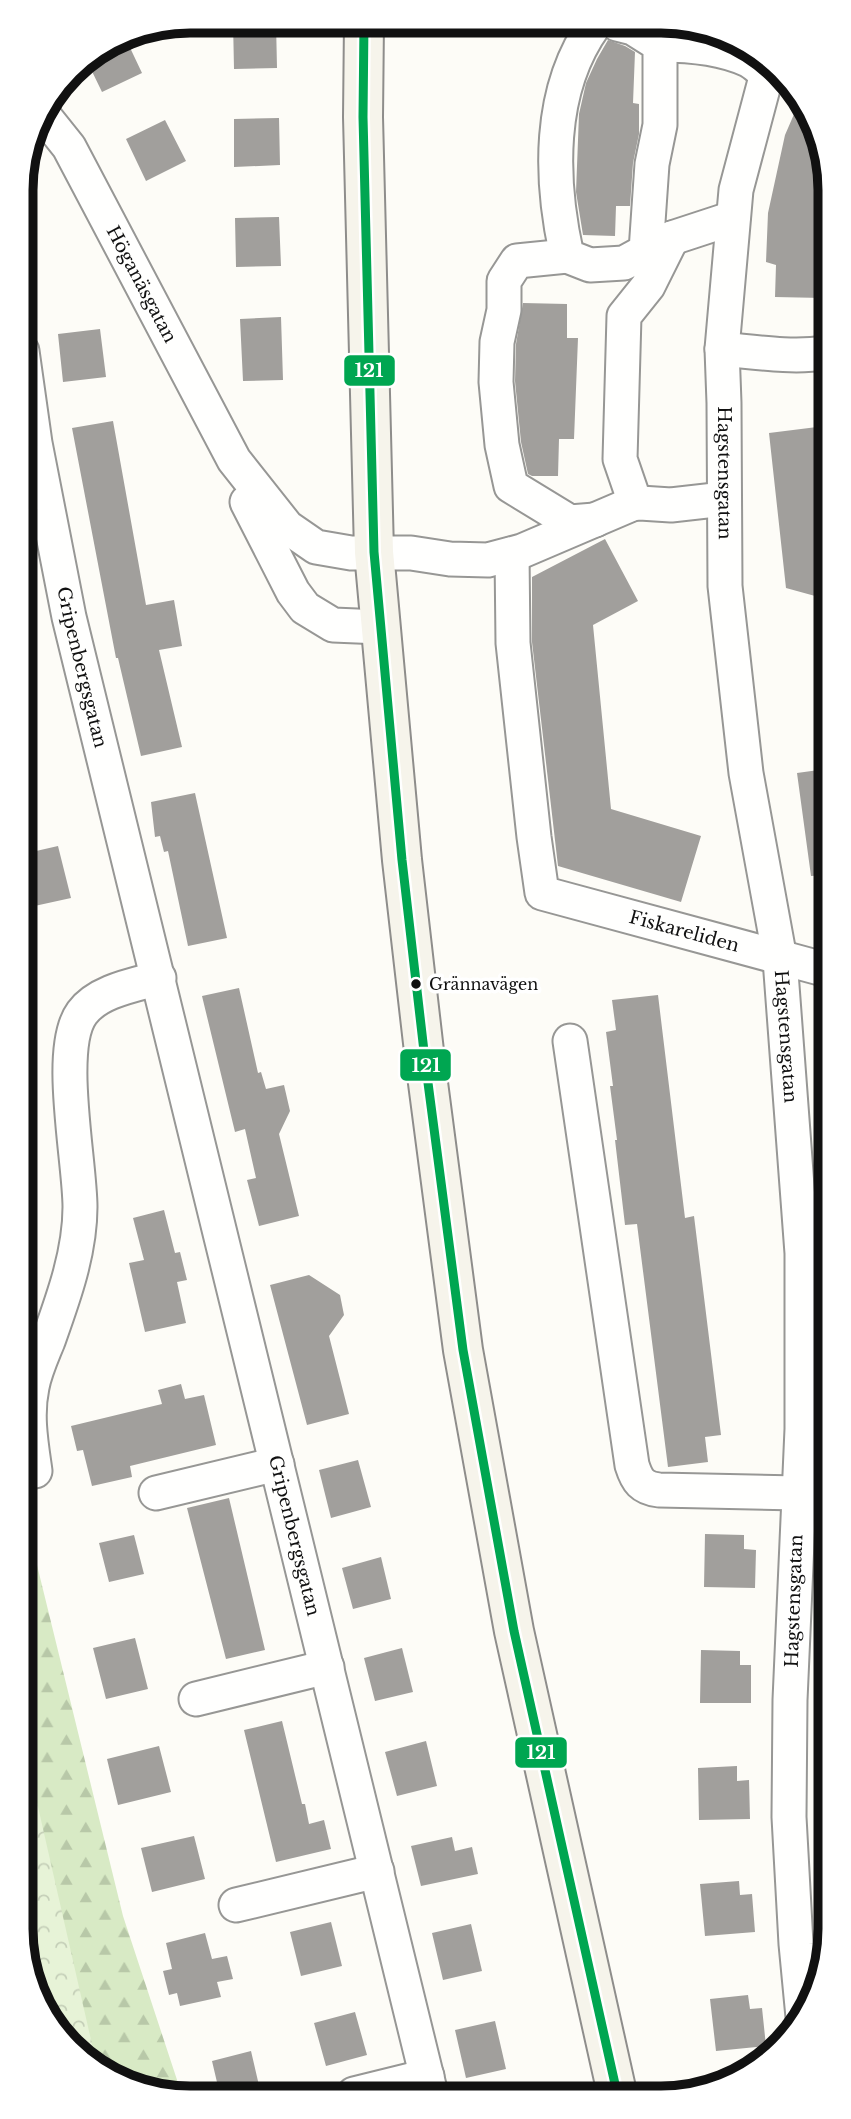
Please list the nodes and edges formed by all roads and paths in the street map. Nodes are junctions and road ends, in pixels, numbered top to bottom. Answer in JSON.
{"nodes":[{"id":1,"x":588,"y":33,"type":"edge"},
{"id":2,"x":364,"y":34,"type":"edge"},
{"id":3,"x":684,"y":35,"type":"edge"},
{"id":4,"x":685,"y":35,"type":"edge"},
{"id":5,"x":746,"y":59,"type":"edge"},
{"id":6,"x":766,"y":74,"type":"edge"},
{"id":7,"x":49,"y":122,"type":"edge"},
{"id":8,"x":733,"y":218,"type":"junction"},
{"id":9,"x":659,"y":244,"type":"junction"},
{"id":10,"x":567,"y":256,"type":"junction"},
{"id":11,"x":722,"y":349,"type":"junction"},
{"id":12,"x":818,"y":354,"type":"edge"},
{"id":13,"x":34,"y":435,"type":"edge"},
{"id":14,"x":234,"y":460,"type":"junction"},
{"id":15,"x":724,"y":499,"type":"junction"},
{"id":16,"x":632,"y":505,"type":"junction"},
{"id":17,"x":595,"y":520,"type":"junction"},
{"id":18,"x":374,"y":552,"type":"junction"},
{"id":19,"x":512,"y":554,"type":"junction"},
{"id":20,"x":381,"y":627,"type":"junction"},
{"id":21,"x":780,"y":959,"type":"junction"},
{"id":22,"x":818,"y":968,"type":"edge"},
{"id":23,"x":159,"y":978,"type":"junction"},
{"id":24,"x":570,"y":1041,"type":"dead end"},
{"id":25,"x":33,"y":1381,"type":"edge"},
{"id":26,"x":815,"y":1433,"type":"edge"},
{"id":27,"x":33,"y":1458,"type":"edge"},
{"id":28,"x":277,"y":1464,"type":"junction"},
{"id":29,"x":35,"y":1471,"type":"dead end"},
{"id":30,"x":156,"y":1493,"type":"dead end"},
{"id":31,"x":798,"y":1493,"type":"junction"},
{"id":32,"x":327,"y":1667,"type":"junction"},
{"id":33,"x":196,"y":1699,"type":"dead end"},
{"id":34,"x":377,"y":1871,"type":"junction"},
{"id":35,"x":236,"y":1905,"type":"dead end"},
{"id":36,"x":801,"y":1999,"type":"edge"},
{"id":37,"x":429,"y":2085,"type":"edge"},
{"id":38,"x":615,"y":2086,"type":"edge"}],
"edges":[{"from":1,"to":10,"type":"street"},
{"from":2,"to":18,"type":"main road"},
{"from":3,"to":9,"type":"street"},
{"from":4,"to":5,"type":"street"},
{"from":6,"to":8,"type":"street","name":"Hagstensgatan"},
{"from":7,"to":14,"type":"street","name":"Höganäsgatan"},
{"from":8,"to":9,"type":"street"},
{"from":8,"to":11,"type":"street","name":"Hagstensgatan"},
{"from":9,"to":10,"type":"street"},
{"from":9,"to":16,"type":"street"},
{"from":10,"to":17,"type":"street"},
{"from":11,"to":12,"type":"street"},
{"from":11,"to":15,"type":"street","name":"Hagstensgatan"},
{"from":13,"to":23,"type":"street","name":"Gripenbergsgatan"},
{"from":14,"to":18,"type":"street","name":"Höganäsgatan"},
{"from":14,"to":20,"type":"street","name":"Höganäsgatan"},
{"from":15,"to":16,"type":"street"},
{"from":15,"to":21,"type":"street","name":"Hagstensgatan"},
{"from":16,"to":17,"type":"street","name":"Höganäsgatan"},
{"from":17,"to":19,"type":"street","name":"Höganäsgatan"},
{"from":18,"to":19,"type":"street","name":"Höganäsgatan"},
{"from":18,"to":20,"type":"main road"},
{"from":19,"to":21,"type":"street","name":"Fiskareliden"},
{"from":20,"to":38,"type":"main road"},
{"from":21,"to":22,"type":"street","name":"Fiskareliden"},
{"from":21,"to":26,"type":"street","name":"Hagstensgatan"},
{"from":23,"to":25,"type":"street"},
{"from":23,"to":28,"type":"street","name":"Gripenbergsgatan"},
{"from":24,"to":31,"type":"street"},
{"from":26,"to":31,"type":"street","name":"Hagstensgatan"},
{"from":27,"to":29,"type":"street"},
{"from":28,"to":30,"type":"street"},
{"from":28,"to":32,"type":"street","name":"Gripenbergsgatan"},
{"from":31,"to":36,"type":"street","name":"Hagstensgatan"},
{"from":32,"to":33,"type":"street"},
{"from":32,"to":34,"type":"street","name":"Gripenbergsgatan"},
{"from":34,"to":35,"type":"street"},
{"from":34,"to":37,"type":"street","name":"Gripenbergsgatan"}]}
